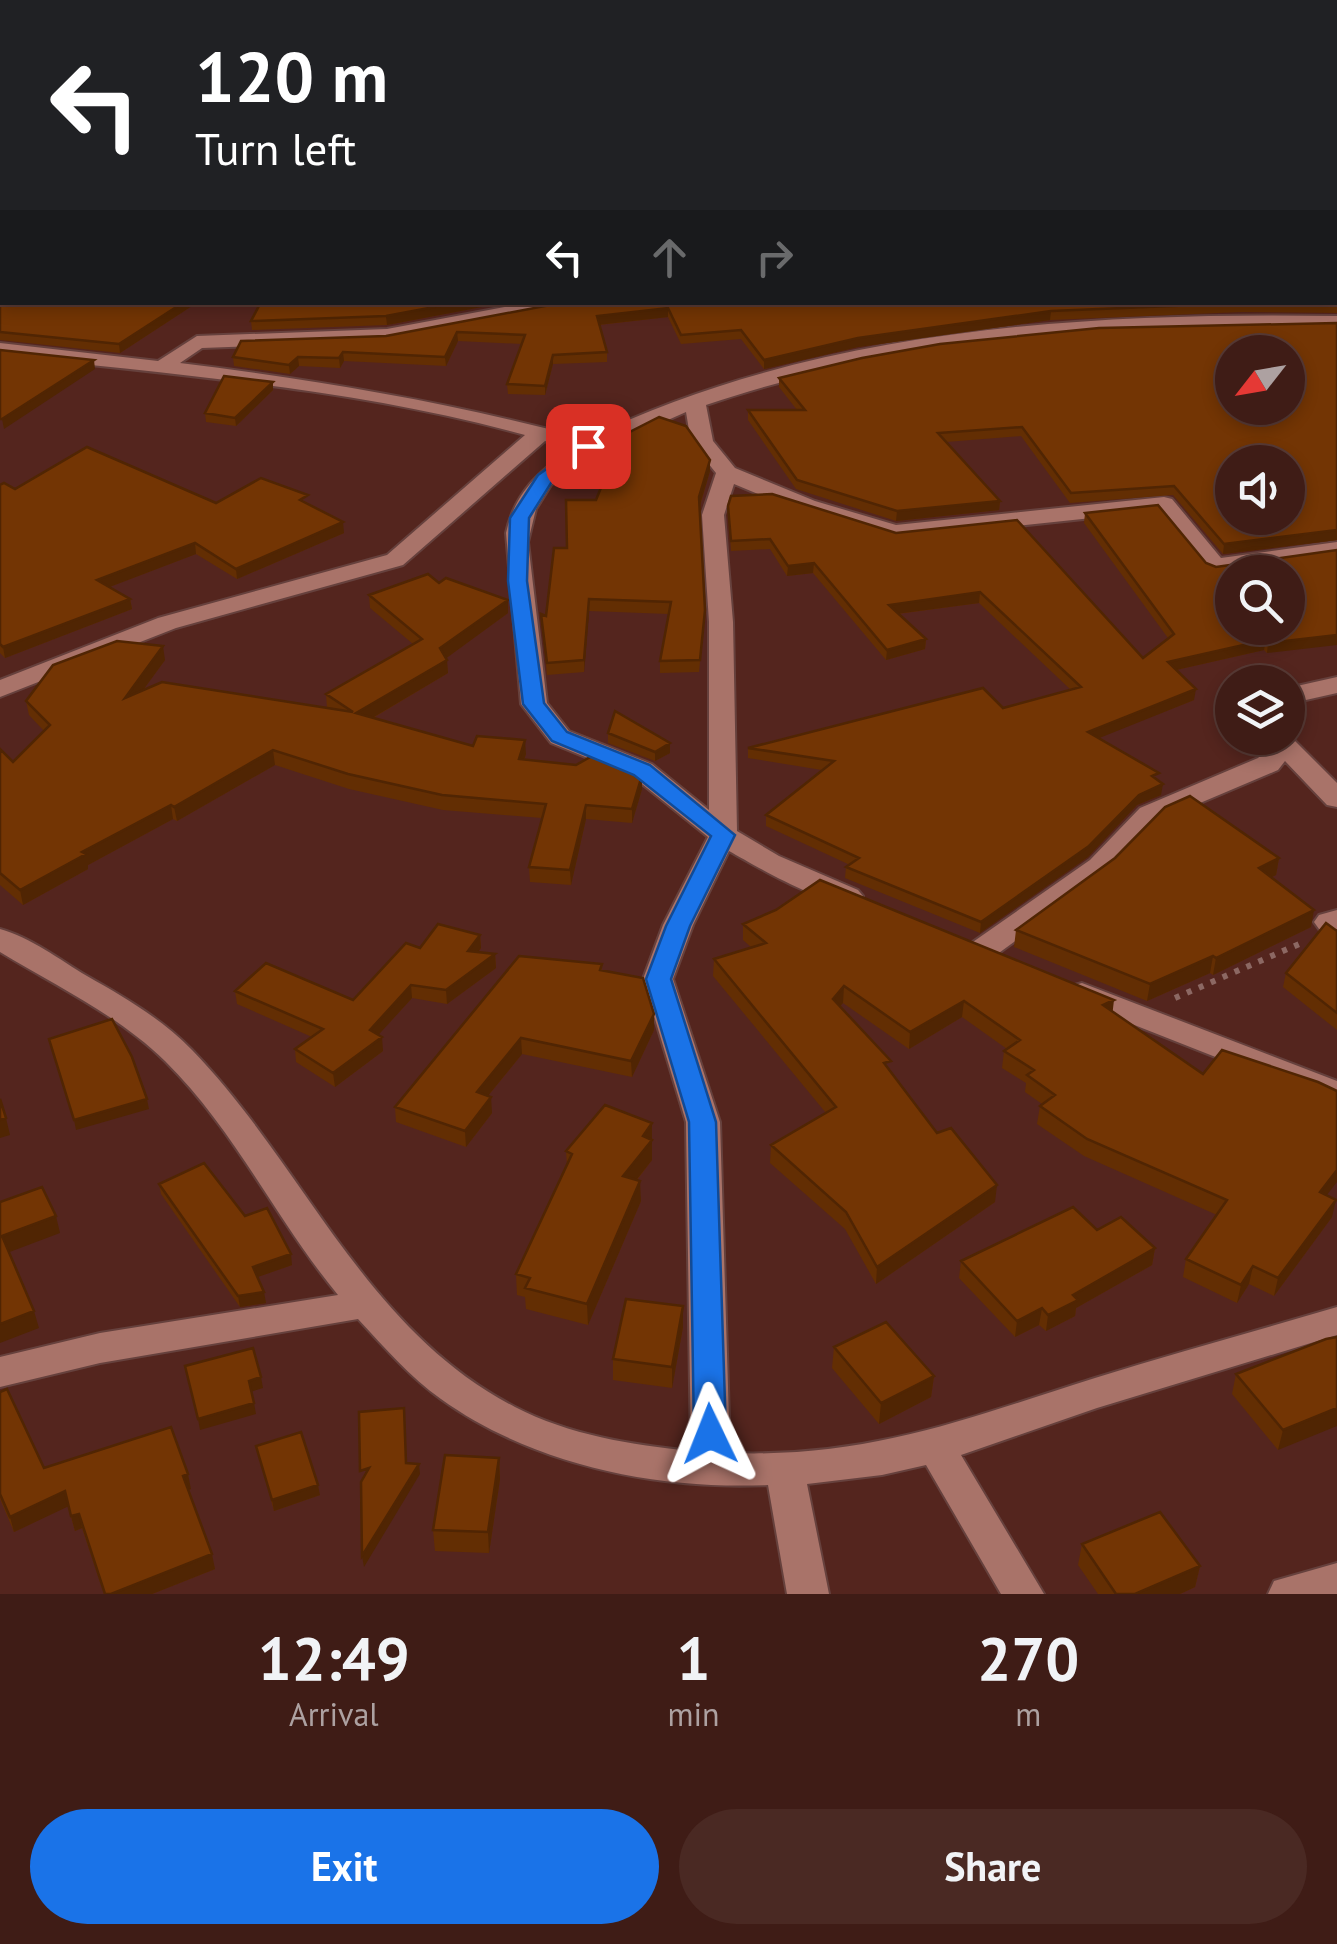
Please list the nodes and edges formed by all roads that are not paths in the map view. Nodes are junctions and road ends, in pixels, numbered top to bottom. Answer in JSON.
{"nodes":[{"id":1,"x":549,"y":305,"type":"edge"},
{"id":2,"x":1337,"y":322,"type":"edge"},
{"id":3,"x":0,"y":349,"type":"edge"},
{"id":4,"x":161,"y":368,"type":"junction"},
{"id":5,"x":695,"y":402,"type":"junction"},
{"id":6,"x":542,"y":432,"type":"junction"},
{"id":7,"x":588,"y":446,"type":"junction"},
{"id":8,"x":727,"y":473,"type":"junction"},
{"id":9,"x":1337,"y":550,"type":"edge"},
{"id":10,"x":1337,"y":685,"type":"edge"},
{"id":11,"x":0,"y":688,"type":"edge"},
{"id":12,"x":1305,"y":692,"type":"edge"},
{"id":13,"x":1276,"y":755,"type":"edge"},
{"id":14,"x":1294,"y":755,"type":"edge"},
{"id":15,"x":1337,"y":799,"type":"edge"},
{"id":16,"x":723,"y":835,"type":"junction"},
{"id":17,"x":875,"y":907,"type":"edge"},
{"id":18,"x":0,"y":939,"type":"edge"},
{"id":19,"x":1015,"y":966,"type":"edge"},
{"id":20,"x":1050,"y":980,"type":"edge"},
{"id":21,"x":1337,"y":1094,"type":"edge"},
{"id":22,"x":366,"y":1304,"type":"junction"},
{"id":23,"x":1337,"y":1321,"type":"edge"},
{"id":24,"x":0,"y":1372,"type":"edge"},
{"id":25,"x":936,"y":1447,"type":"junction"},
{"id":26,"x":711,"y":1470,"type":"junction"},
{"id":27,"x":786,"y":1470,"type":"junction"},
{"id":28,"x":1337,"y":1580,"type":"edge"},
{"id":29,"x":808,"y":1594,"type":"edge"},
{"id":30,"x":1023,"y":1594,"type":"edge"},
{"id":31,"x":1289,"y":1594,"type":"edge"}],
"edges":[{"from":1,"to":4,"type":"street"},
{"from":2,"to":5,"type":"street"},
{"from":3,"to":4,"type":"street"},
{"from":4,"to":6,"type":"street"},
{"from":5,"to":7,"type":"street"},
{"from":5,"to":8,"type":"street"},
{"from":6,"to":7,"type":"street"},
{"from":6,"to":11,"type":"street"},
{"from":7,"to":16,"type":"street"},
{"from":8,"to":9,"type":"street"},
{"from":8,"to":16,"type":"street"},
{"from":10,"to":12,"type":"street"},
{"from":13,"to":19,"type":"street"},
{"from":14,"to":15,"type":"street"},
{"from":16,"to":17,"type":"street"},
{"from":16,"to":26,"type":"street"},
{"from":18,"to":22,"type":"street"},
{"from":20,"to":21,"type":"street"},
{"from":22,"to":24,"type":"street"},
{"from":22,"to":26,"type":"street"},
{"from":23,"to":25,"type":"street"},
{"from":25,"to":27,"type":"street"},
{"from":25,"to":30,"type":"street"},
{"from":26,"to":27,"type":"street"},
{"from":27,"to":29,"type":"street"},
{"from":28,"to":31,"type":"street"}]}
